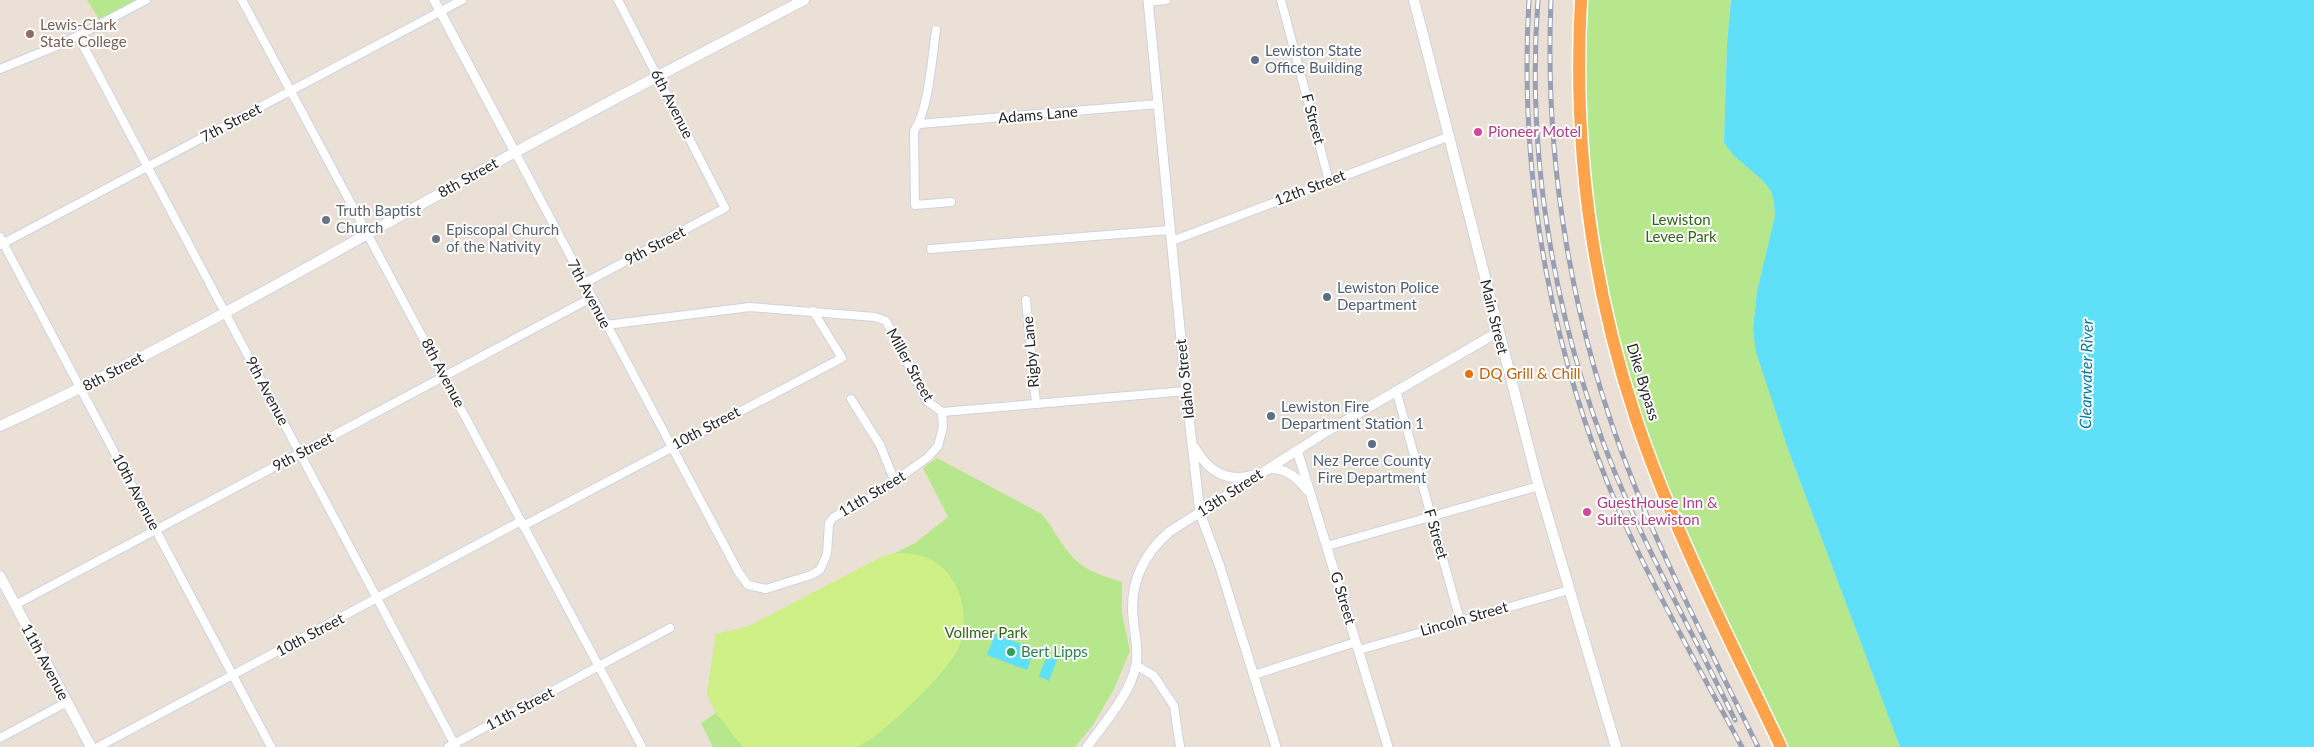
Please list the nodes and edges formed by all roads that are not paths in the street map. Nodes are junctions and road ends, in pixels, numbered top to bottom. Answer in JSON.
{"nodes":[{"id":1,"x":146,"y":0,"type":"edge"},
{"id":2,"x":242,"y":0,"type":"edge"},
{"id":3,"x":434,"y":0,"type":"edge"},
{"id":4,"x":462,"y":0,"type":"edge"},
{"id":5,"x":618,"y":0,"type":"edge"},
{"id":6,"x":804,"y":0,"type":"edge"},
{"id":7,"x":1166,"y":0,"type":"edge"},
{"id":8,"x":1281,"y":0,"type":"edge"},
{"id":9,"x":1414,"y":0,"type":"edge"},
{"id":10,"x":1581,"y":0,"type":"edge"},
{"id":11,"x":1148,"y":1,"type":"edge"},
{"id":12,"x":440,"y":12,"type":"junction"},
{"id":13,"x":936,"y":30,"type":"dead end"},
{"id":14,"x":78,"y":36,"type":"junction"},
{"id":15,"x":0,"y":69,"type":"edge"},
{"id":16,"x":658,"y":76,"type":"junction"},
{"id":17,"x":292,"y":92,"type":"junction"},
{"id":18,"x":1158,"y":104,"type":"junction"},
{"id":19,"x":919,"y":124,"type":"junction"},
{"id":20,"x":1450,"y":136,"type":"junction"},
{"id":21,"x":515,"y":152,"type":"junction"},
{"id":22,"x":147,"y":167,"type":"junction"},
{"id":23,"x":1329,"y":181,"type":"junction"},
{"id":24,"x":951,"y":202,"type":"dead end"},
{"id":25,"x":725,"y":208,"type":"joint"},
{"id":26,"x":1170,"y":230,"type":"junction"},
{"id":27,"x":367,"y":234,"type":"junction"},
{"id":28,"x":1172,"y":241,"type":"junction"},
{"id":29,"x":1,"y":242,"type":"edge"},
{"id":30,"x":931,"y":250,"type":"dead end"},
{"id":31,"x":583,"y":284,"type":"junction"},
{"id":32,"x":591,"y":298,"type":"junction"},
{"id":33,"x":1026,"y":300,"type":"dead end"},
{"id":34,"x":812,"y":311,"type":"junction"},
{"id":35,"x":225,"y":312,"type":"junction"},
{"id":36,"x":606,"y":325,"type":"junction"},
{"id":37,"x":1498,"y":332,"type":"junction"},
{"id":38,"x":445,"y":376,"type":"junction"},
{"id":39,"x":81,"y":389,"type":"junction"},
{"id":40,"x":1396,"y":390,"type":"junction"},
{"id":41,"x":1186,"y":391,"type":"junction"},
{"id":42,"x":851,"y":399,"type":"dead end"},
{"id":43,"x":1036,"y":403,"type":"junction"},
{"id":44,"x":942,"y":412,"type":"junction"},
{"id":45,"x":0,"y":426,"type":"edge"},
{"id":46,"x":1192,"y":443,"type":"junction"},
{"id":47,"x":670,"y":447,"type":"junction"},
{"id":48,"x":1297,"y":450,"type":"junction"},
{"id":49,"x":300,"y":453,"type":"junction"},
{"id":50,"x":1267,"y":469,"type":"junction"},
{"id":51,"x":895,"y":482,"type":"junction"},
{"id":52,"x":1539,"y":486,"type":"junction"},
{"id":53,"x":1311,"y":496,"type":"junction"},
{"id":54,"x":1200,"y":513,"type":"junction"},
{"id":55,"x":1431,"y":517,"type":"junction"},
{"id":56,"x":522,"y":523,"type":"junction"},
{"id":57,"x":156,"y":531,"type":"junction"},
{"id":58,"x":1327,"y":546,"type":"junction"},
{"id":59,"x":0,"y":576,"type":"edge"},
{"id":60,"x":748,"y":585,"type":"joint"},
{"id":61,"x":1569,"y":590,"type":"junction"},
{"id":62,"x":378,"y":598,"type":"junction"},
{"id":63,"x":15,"y":605,"type":"junction"},
{"id":64,"x":1460,"y":620,"type":"junction"},
{"id":65,"x":670,"y":628,"type":"dead end"},
{"id":66,"x":1357,"y":646,"type":"junction"},
{"id":67,"x":1136,"y":665,"type":"junction"},
{"id":68,"x":598,"y":666,"type":"junction"},
{"id":69,"x":1254,"y":675,"type":"junction"},
{"id":70,"x":233,"y":676,"type":"junction"},
{"id":71,"x":67,"y":702,"type":"junction"},
{"id":72,"x":0,"y":738,"type":"edge"},
{"id":73,"x":453,"y":746,"type":"edge"},
{"id":74,"x":91,"y":747,"type":"edge"},
{"id":75,"x":98,"y":747,"type":"edge"},
{"id":76,"x":271,"y":747,"type":"edge"},
{"id":77,"x":642,"y":747,"type":"edge"},
{"id":78,"x":1087,"y":747,"type":"edge"},
{"id":79,"x":1180,"y":747,"type":"edge"},
{"id":80,"x":1276,"y":747,"type":"edge"},
{"id":81,"x":1388,"y":747,"type":"edge"},
{"id":82,"x":1616,"y":747,"type":"edge"},
{"id":83,"x":1781,"y":747,"type":"edge"}],
"edges":[{"from":1,"to":14,"type":"street"},
{"from":2,"to":17,"type":"street","name":"8th Avenue"},
{"from":3,"to":12,"type":"street","name":"7th Avenue"},
{"from":4,"to":12,"type":"street","name":"7th Street"},
{"from":5,"to":16,"type":"street","name":"6th Avenue"},
{"from":6,"to":16,"type":"main road","name":"8th Street"},
{"from":7,"to":11,"type":"street"},
{"from":8,"to":23,"type":"street","name":"F Street"},
{"from":9,"to":20,"type":"main road","name":"Main Street"},
{"from":10,"to":83,"type":"highway","name":"Dike Bypass"},
{"from":11,"to":18,"type":"street","name":"Idaho Street"},
{"from":12,"to":17,"type":"street","name":"7th Street"},
{"from":12,"to":21,"type":"street","name":"7th Avenue"},
{"from":13,"to":19,"type":"street"},
{"from":14,"to":15,"type":"street"},
{"from":14,"to":22,"type":"street","name":"9th Avenue"},
{"from":16,"to":21,"type":"main road","name":"8th Street"},
{"from":16,"to":25,"type":"street","name":"6th Avenue"},
{"from":17,"to":22,"type":"street","name":"7th Street"},
{"from":17,"to":27,"type":"street","name":"8th Avenue"},
{"from":18,"to":19,"type":"street","name":"Adams Lane"},
{"from":18,"to":26,"type":"street","name":"Idaho Street"},
{"from":19,"to":24,"type":"street"},
{"from":20,"to":23,"type":"street","name":"12th Street"},
{"from":20,"to":37,"type":"main road","name":"Main Street"},
{"from":21,"to":27,"type":"main road","name":"8th Street"},
{"from":21,"to":31,"type":"street","name":"7th Avenue"},
{"from":22,"to":29,"type":"street","name":"7th Street"},
{"from":22,"to":35,"type":"street","name":"9th Avenue"},
{"from":23,"to":28,"type":"street","name":"12th Street"},
{"from":25,"to":31,"type":"street","name":"9th Street"},
{"from":26,"to":28,"type":"street","name":"Idaho Street"},
{"from":26,"to":30,"type":"street"},
{"from":27,"to":35,"type":"main road","name":"8th Street"},
{"from":27,"to":38,"type":"street","name":"8th Avenue"},
{"from":28,"to":41,"type":"street","name":"Idaho Street"},
{"from":29,"to":39,"type":"street","name":"10th Avenue"},
{"from":31,"to":32,"type":"street","name":"7th Avenue"},
{"from":32,"to":36,"type":"street","name":"7th Avenue"},
{"from":32,"to":38,"type":"street","name":"9th Street"},
{"from":33,"to":43,"type":"street","name":"Rigby Lane"},
{"from":34,"to":36,"type":"street","name":"Miller Street"},
{"from":34,"to":44,"type":"street","name":"Miller Street"},
{"from":34,"to":47,"type":"street","name":"10th Street"},
{"from":35,"to":39,"type":"main road","name":"8th Street"},
{"from":35,"to":49,"type":"street","name":"9th Avenue"},
{"from":36,"to":47,"type":"street","name":"7th Avenue"},
{"from":37,"to":40,"type":"street","name":"13th Street"},
{"from":37,"to":52,"type":"main road","name":"Main Street"},
{"from":38,"to":49,"type":"street","name":"9th Street"},
{"from":38,"to":56,"type":"street","name":"8th Avenue"},
{"from":39,"to":45,"type":"main road","name":"8th Street"},
{"from":39,"to":57,"type":"street","name":"10th Avenue"},
{"from":40,"to":48,"type":"street","name":"13th Street"},
{"from":40,"to":55,"type":"street","name":"F Street"},
{"from":41,"to":43,"type":"street","name":"Miller Street"},
{"from":41,"to":46,"type":"street","name":"Idaho Street"},
{"from":42,"to":51,"type":"street"},
{"from":43,"to":44,"type":"street","name":"Miller Street"},
{"from":44,"to":51,"type":"street","name":"11th Street"},
{"from":46,"to":50,"type":"street"},
{"from":46,"to":54,"type":"street","name":"Idaho Street"},
{"from":47,"to":56,"type":"street","name":"10th Street"},
{"from":47,"to":60,"type":"street","name":"7th Avenue"},
{"from":48,"to":50,"type":"street","name":"13th Street"},
{"from":48,"to":53,"type":"street","name":"G Street"},
{"from":49,"to":57,"type":"street","name":"9th Street"},
{"from":49,"to":62,"type":"street","name":"9th Avenue"},
{"from":50,"to":53,"type":"street"},
{"from":50,"to":54,"type":"street","name":"13th Street"},
{"from":51,"to":60,"type":"street","name":"11th Street"},
{"from":52,"to":55,"type":"street"},
{"from":52,"to":61,"type":"main road","name":"Main Street"},
{"from":53,"to":58,"type":"street","name":"G Street"},
{"from":54,"to":67,"type":"street","name":"13th Street"},
{"from":54,"to":69,"type":"street","name":"Idaho Street"},
{"from":55,"to":58,"type":"street"},
{"from":55,"to":64,"type":"street","name":"F Street"},
{"from":56,"to":62,"type":"street","name":"10th Street"},
{"from":56,"to":68,"type":"street","name":"8th Avenue"},
{"from":57,"to":63,"type":"street","name":"9th Street"},
{"from":57,"to":70,"type":"street","name":"10th Avenue"},
{"from":58,"to":66,"type":"street","name":"G Street"},
{"from":59,"to":63,"type":"main road","name":"11th Avenue"},
{"from":61,"to":64,"type":"street","name":"Lincoln Street"},
{"from":61,"to":82,"type":"main road","name":"Main Street"},
{"from":62,"to":70,"type":"street","name":"10th Street"},
{"from":62,"to":73,"type":"street","name":"9th Avenue"},
{"from":63,"to":71,"type":"main road","name":"11th Avenue"},
{"from":64,"to":66,"type":"street","name":"Lincoln Street"},
{"from":65,"to":68,"type":"street","name":"11th Street"},
{"from":66,"to":69,"type":"street","name":"Lincoln Street"},
{"from":66,"to":81,"type":"street","name":"G Street"},
{"from":67,"to":78,"type":"street","name":"13th Street"},
{"from":67,"to":79,"type":"street"},
{"from":68,"to":73,"type":"street","name":"11th Street"},
{"from":68,"to":77,"type":"street","name":"8th Avenue"},
{"from":69,"to":80,"type":"street","name":"Idaho Street"},
{"from":70,"to":75,"type":"street","name":"10th Street"},
{"from":70,"to":76,"type":"street","name":"10th Avenue"},
{"from":71,"to":72,"type":"street"},
{"from":71,"to":74,"type":"main road","name":"11th Avenue"}]}
